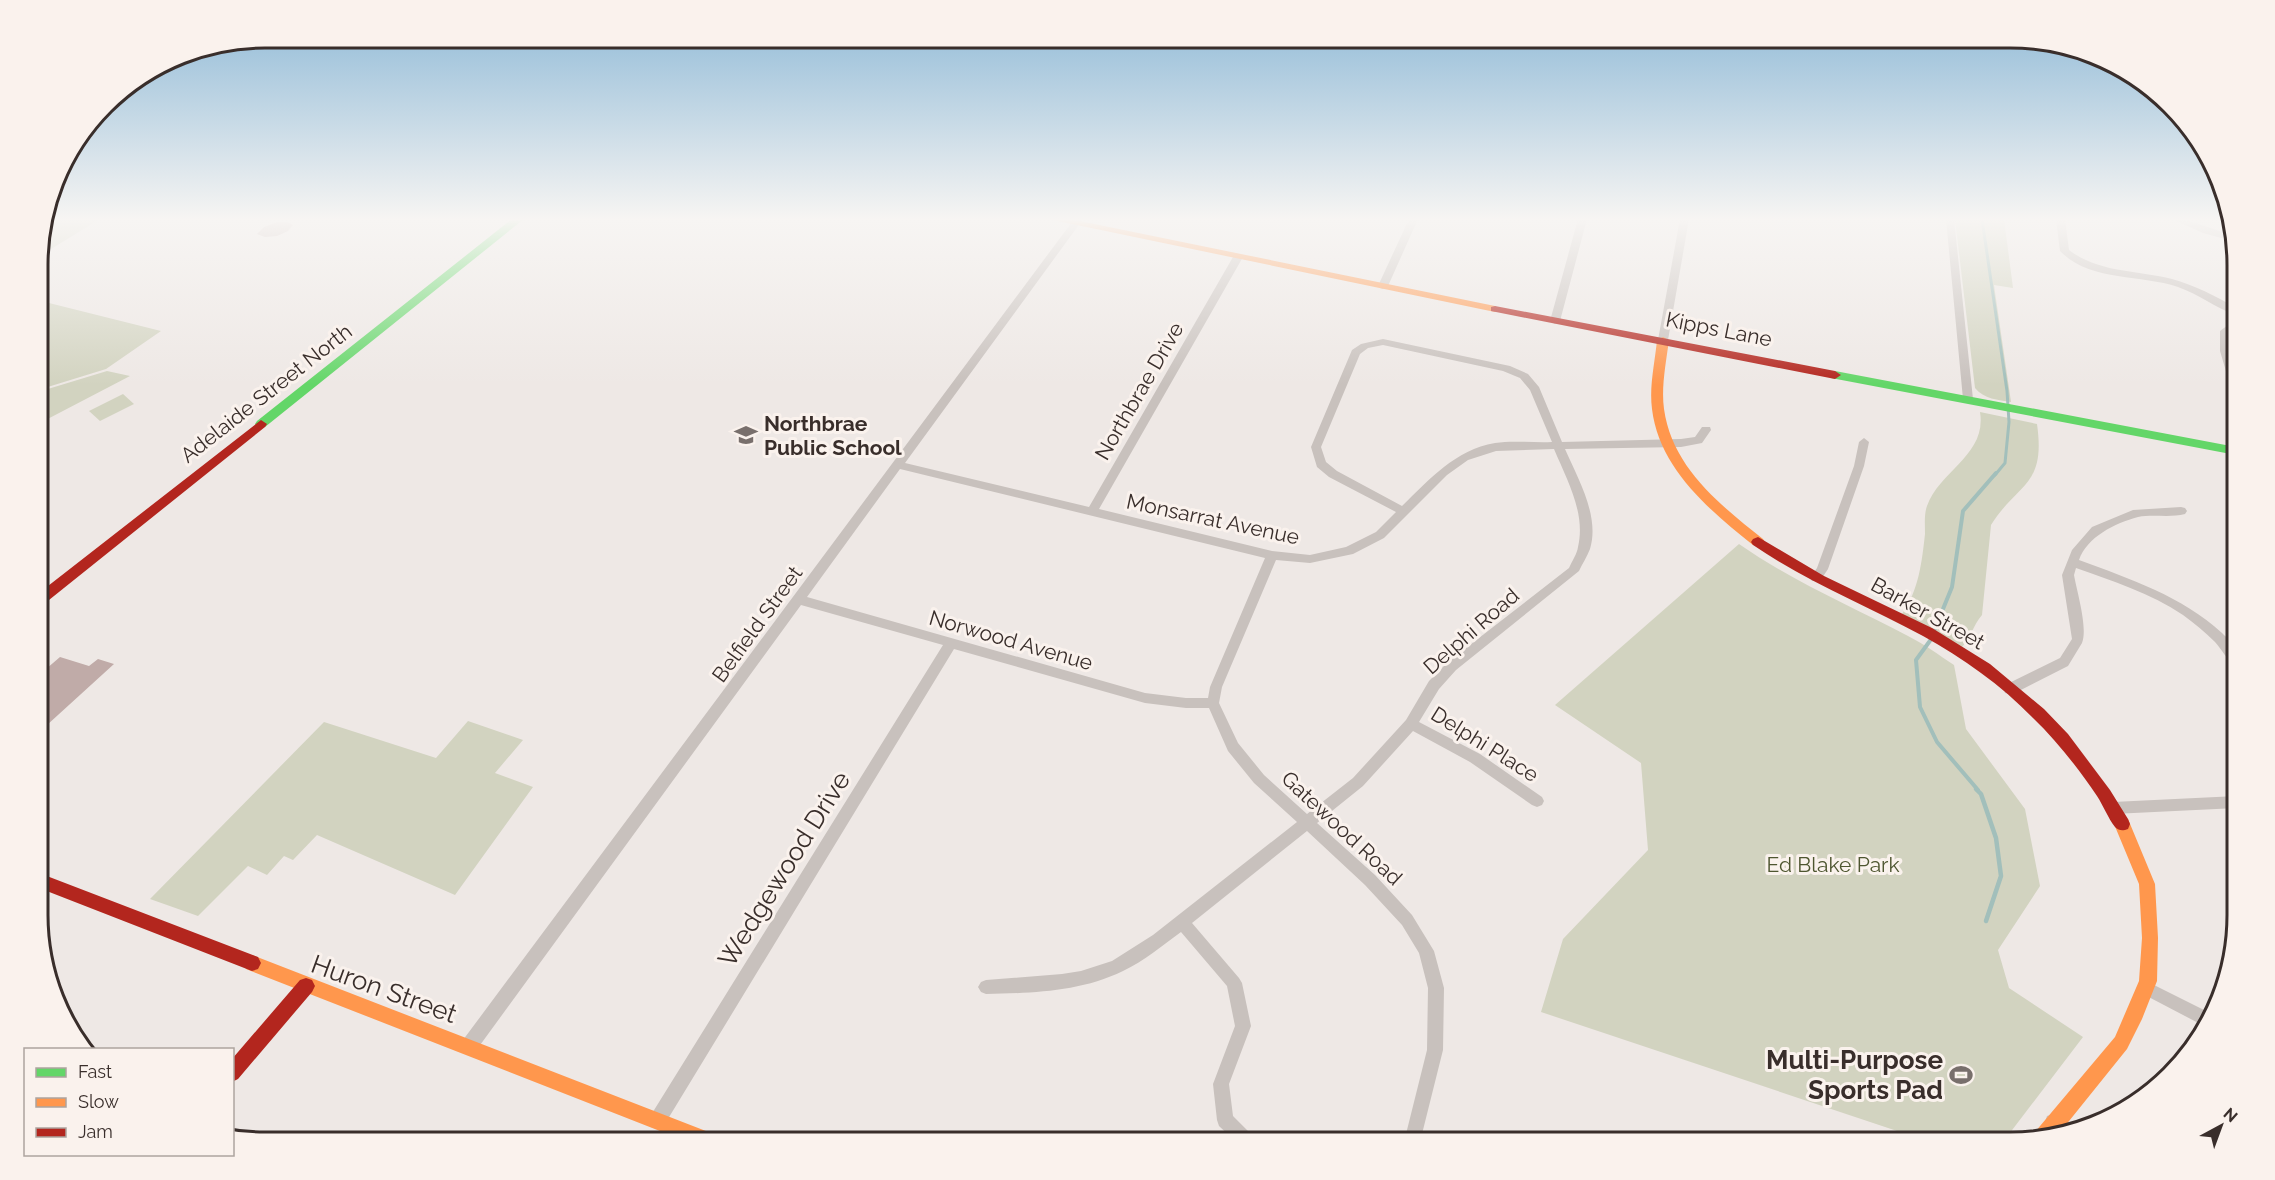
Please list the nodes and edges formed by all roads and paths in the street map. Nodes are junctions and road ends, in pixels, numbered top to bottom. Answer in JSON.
{"nodes":[{"id":1,"x":450,"y":274,"type":"edge"},
{"id":2,"x":1038,"y":274,"type":"edge"},
{"id":3,"x":1228,"y":274,"type":"edge"},
{"id":4,"x":1323,"y":274,"type":"edge"},
{"id":5,"x":1389,"y":274,"type":"edge"},
{"id":6,"x":1568,"y":274,"type":"edge"},
{"id":7,"x":1675,"y":274,"type":"edge"},
{"id":8,"x":1956,"y":274,"type":"edge"},
{"id":9,"x":2134,"y":274,"type":"edge"},
{"id":10,"x":1383,"y":286,"type":"junction"},
{"id":11,"x":2227,"y":307,"type":"edge"},
{"id":12,"x":1555,"y":321,"type":"junction"},
{"id":13,"x":2227,"y":329,"type":"edge"},
{"id":14,"x":1663,"y":340,"type":"junction"},
{"id":15,"x":2227,"y":358,"type":"edge"},
{"id":16,"x":1968,"y":399,"type":"junction"},
{"id":17,"x":1707,"y":430,"type":"dead end"},
{"id":18,"x":1864,"y":442,"type":"dead end"},
{"id":19,"x":1558,"y":444,"type":"junction"},
{"id":20,"x":1668,"y":444,"type":"junction"},
{"id":21,"x":2227,"y":449,"type":"edge"},
{"id":22,"x":899,"y":465,"type":"junction"},
{"id":23,"x":2181,"y":511,"type":"dead end"},
{"id":24,"x":1092,"y":512,"type":"junction"},
{"id":25,"x":1405,"y":512,"type":"junction"},
{"id":26,"x":1272,"y":555,"type":"junction"},
{"id":27,"x":2074,"y":562,"type":"junction"},
{"id":28,"x":1816,"y":578,"type":"junction"},
{"id":29,"x":48,"y":593,"type":"edge"},
{"id":30,"x":800,"y":600,"type":"junction"},
{"id":31,"x":951,"y":643,"type":"junction"},
{"id":32,"x":2227,"y":645,"type":"edge"},
{"id":33,"x":2010,"y":689,"type":"junction"},
{"id":34,"x":1213,"y":703,"type":"junction"},
{"id":35,"x":1411,"y":724,"type":"junction"},
{"id":36,"x":1537,"y":801,"type":"dead end"},
{"id":37,"x":2227,"y":802,"type":"edge"},
{"id":38,"x":2113,"y":808,"type":"junction"},
{"id":39,"x":1308,"y":822,"type":"junction"},
{"id":40,"x":48,"y":884,"type":"edge"},
{"id":41,"x":1182,"y":922,"type":"junction"},
{"id":42,"x":306,"y":986,"type":"junction"},
{"id":43,"x":986,"y":987,"type":"dead end"},
{"id":44,"x":2146,"y":988,"type":"junction"},
{"id":45,"x":2202,"y":1017,"type":"edge"},
{"id":46,"x":469,"y":1046,"type":"junction"},
{"id":47,"x":234,"y":1071,"type":"edge"},
{"id":48,"x":657,"y":1121,"type":"junction"},
{"id":49,"x":2052,"y":1122,"type":"junction"},
{"id":50,"x":2058,"y":1127,"type":"edge"},
{"id":51,"x":2048,"y":1129,"type":"edge"},
{"id":52,"x":685,"y":1132,"type":"edge"},
{"id":53,"x":1237,"y":1132,"type":"edge"},
{"id":54,"x":1414,"y":1132,"type":"edge"}],
"edges":[{"from":1,"to":29,"type":"street","name":"Adelaide Street North"},
{"from":2,"to":22,"type":"street","name":"Belfield Street"},
{"from":3,"to":24,"type":"street","name":"Northbrae Drive"},
{"from":4,"to":10,"type":"street","name":"Kipps Lane"},
{"from":5,"to":10,"type":"street"},
{"from":6,"to":12,"type":"street"},
{"from":7,"to":14,"type":"street"},
{"from":8,"to":16,"type":"street"},
{"from":9,"to":11,"type":"street"},
{"from":10,"to":12,"type":"street","name":"Kipps Lane"},
{"from":12,"to":14,"type":"street","name":"Kipps Lane"},
{"from":13,"to":15,"type":"street"},
{"from":14,"to":16,"type":"street","name":"Kipps Lane"},
{"from":14,"to":20,"type":"street","name":"Barker Street"},
{"from":16,"to":21,"type":"street","name":"Kipps Lane"},
{"from":17,"to":20,"type":"street","name":"Monsarrat Avenue"},
{"from":18,"to":28,"type":"street"},
{"from":19,"to":20,"type":"street","name":"Monsarrat Avenue"},
{"from":19,"to":25,"type":"street","name":"Monsarrat Avenue"},
{"from":19,"to":25,"type":"street","name":"Delphi Road"},
{"from":19,"to":35,"type":"street","name":"Delphi Road"},
{"from":20,"to":28,"type":"street","name":"Barker Street"},
{"from":22,"to":24,"type":"street","name":"Monsarrat Avenue"},
{"from":22,"to":30,"type":"street","name":"Belfield Street"},
{"from":23,"to":27,"type":"street"},
{"from":24,"to":26,"type":"street","name":"Monsarrat Avenue"},
{"from":25,"to":26,"type":"street","name":"Monsarrat Avenue"},
{"from":26,"to":34,"type":"street"},
{"from":27,"to":32,"type":"street"},
{"from":27,"to":33,"type":"street"},
{"from":28,"to":33,"type":"street","name":"Barker Street"},
{"from":30,"to":31,"type":"street","name":"Norwood Avenue"},
{"from":30,"to":46,"type":"street","name":"Belfield Street"},
{"from":31,"to":34,"type":"street","name":"Norwood Avenue"},
{"from":31,"to":48,"type":"street","name":"Wedgewood Drive"},
{"from":33,"to":38,"type":"street","name":"Barker Street"},
{"from":34,"to":39,"type":"street","name":"Gatewood Road"},
{"from":35,"to":36,"type":"street","name":"Delphi Place"},
{"from":35,"to":39,"type":"street","name":"Delphi Road"},
{"from":37,"to":38,"type":"street"},
{"from":38,"to":44,"type":"street","name":"Barker Street"},
{"from":39,"to":41,"type":"street","name":"Delphi Road"},
{"from":39,"to":54,"type":"street","name":"Gatewood Road"},
{"from":40,"to":42,"type":"street","name":"Huron Street"},
{"from":41,"to":43,"type":"street","name":"Delphi Road"},
{"from":41,"to":53,"type":"street"},
{"from":42,"to":46,"type":"street","name":"Huron Street"},
{"from":42,"to":47,"type":"street"},
{"from":44,"to":45,"type":"street"},
{"from":44,"to":49,"type":"street","name":"Barker Street"},
{"from":46,"to":48,"type":"street","name":"Huron Street"},
{"from":48,"to":52,"type":"street","name":"Huron Street"},
{"from":49,"to":50,"type":"street"},
{"from":49,"to":51,"type":"street","name":"Barker Street"}]}
